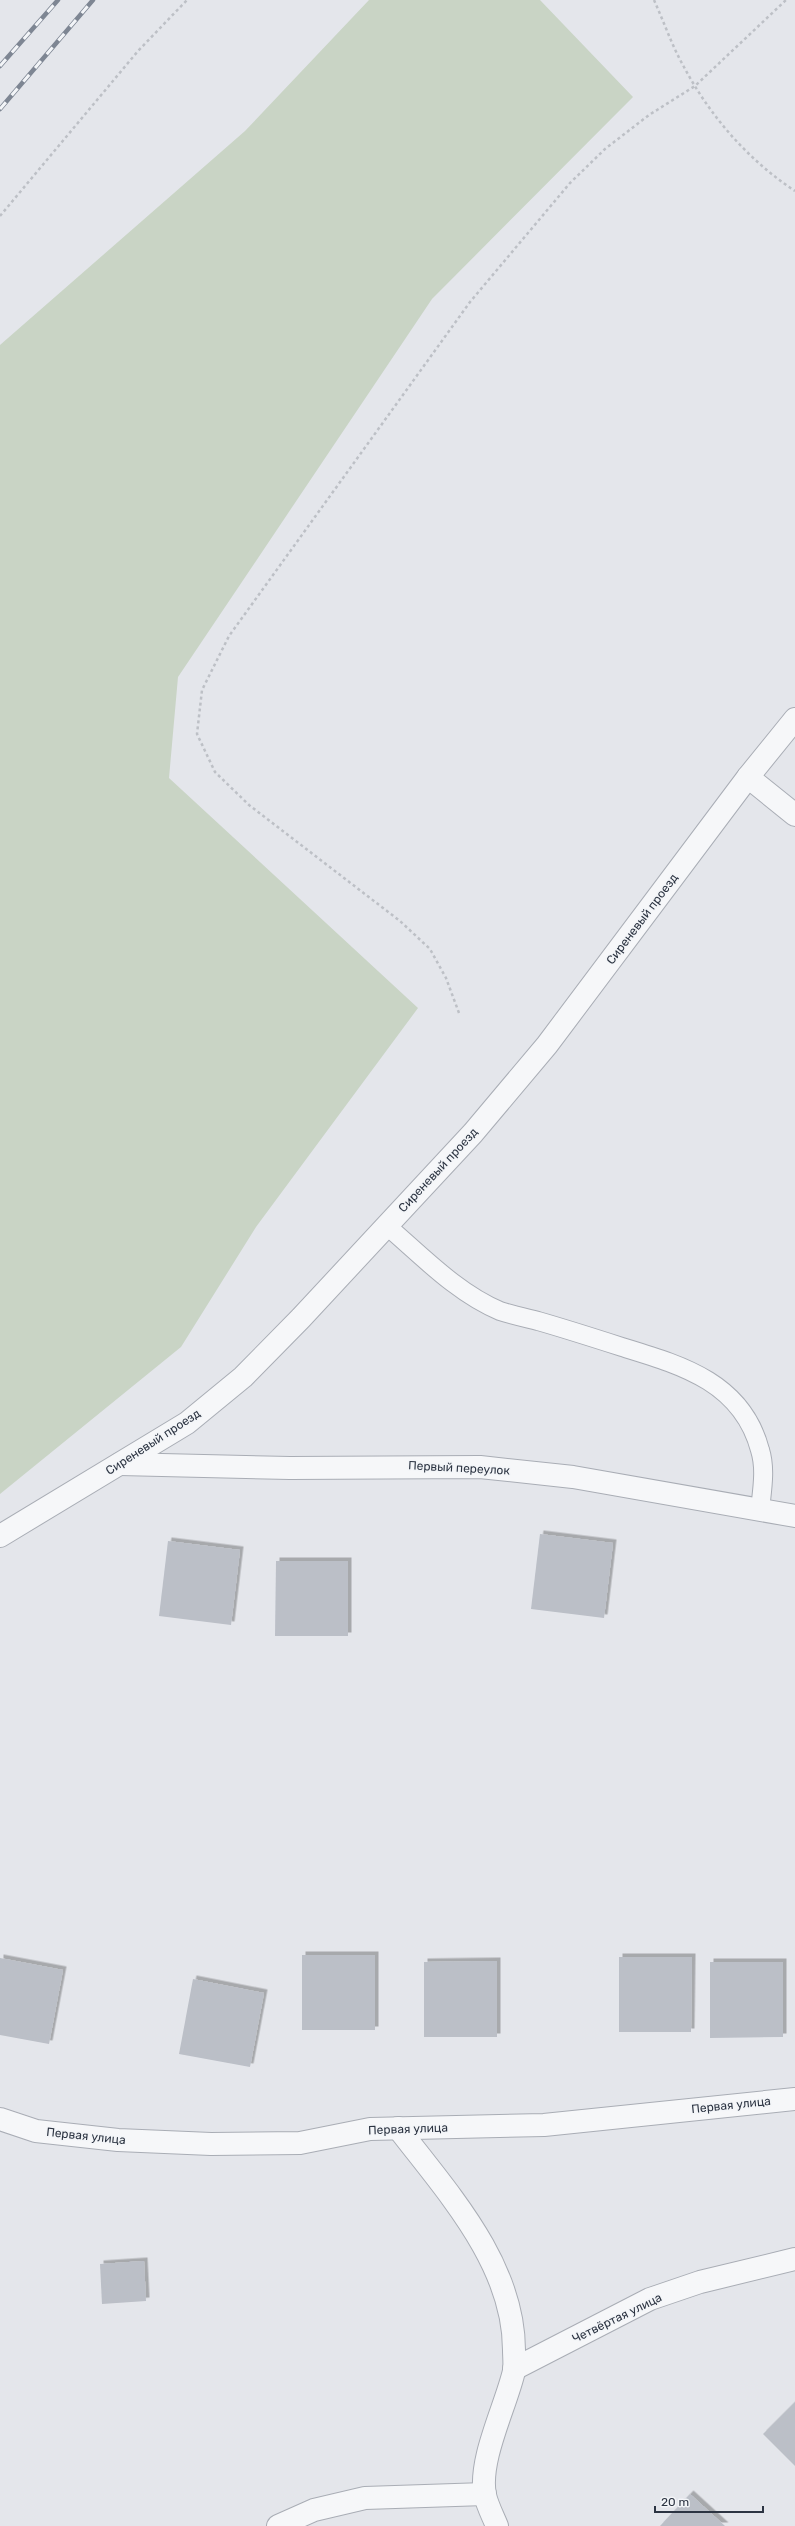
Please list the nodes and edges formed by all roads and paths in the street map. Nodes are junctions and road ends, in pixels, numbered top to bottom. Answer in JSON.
{"nodes":[{"id":1,"x":186,"y":0,"type":"edge"},
{"id":2,"x":654,"y":0,"type":"edge"},
{"id":3,"x":786,"y":0,"type":"edge"},
{"id":4,"x":695,"y":86,"type":"junction"},
{"id":5,"x":795,"y":191,"type":"edge"},
{"id":6,"x":0,"y":216,"type":"edge"},
{"id":7,"x":795,"y":719,"type":"edge"},
{"id":8,"x":748,"y":777,"type":"junction"},
{"id":9,"x":795,"y":815,"type":"edge"},
{"id":10,"x":459,"y":1013,"type":"dead end"},
{"id":11,"x":387,"y":1226,"type":"junction"},
{"id":12,"x":120,"y":1464,"type":"junction"},
{"id":13,"x":760,"y":1510,"type":"junction"},
{"id":14,"x":795,"y":1516,"type":"edge"},
{"id":15,"x":0,"y":1536,"type":"edge"},
{"id":16,"x":795,"y":2098,"type":"edge"},
{"id":17,"x":0,"y":2119,"type":"edge"},
{"id":18,"x":398,"y":2128,"type":"junction"},
{"id":19,"x":795,"y":2259,"type":"edge"},
{"id":20,"x":514,"y":2370,"type":"junction"},
{"id":21,"x":485,"y":2494,"type":"junction"},
{"id":22,"x":278,"y":2526,"type":"edge"},
{"id":23,"x":496,"y":2526,"type":"edge"}],
"edges":[{"from":1,"to":6,"type":"path"},
{"from":2,"to":4,"type":"path"},
{"from":3,"to":4,"type":"path"},
{"from":4,"to":5,"type":"path"},
{"from":4,"to":10,"type":"path"},
{"from":7,"to":8,"type":"street","name":"Сиреневый проезд"},
{"from":8,"to":9,"type":"street"},
{"from":8,"to":11,"type":"street","name":"Сиреневый проезд"},
{"from":11,"to":12,"type":"street","name":"Сиреневый проезд"},
{"from":11,"to":13,"type":"lane"},
{"from":12,"to":13,"type":"street","name":"Первый переулок"},
{"from":12,"to":15,"type":"street","name":"Сиреневый проезд"},
{"from":13,"to":14,"type":"street","name":"Первый переулок"},
{"from":16,"to":18,"type":"street","name":"Первая улица"},
{"from":17,"to":18,"type":"street","name":"Первая улица"},
{"from":18,"to":20,"type":"street"},
{"from":19,"to":20,"type":"street","name":"Четвёртая улица"},
{"from":20,"to":21,"type":"street"},
{"from":21,"to":22,"type":"street"},
{"from":21,"to":23,"type":"street"}]}
